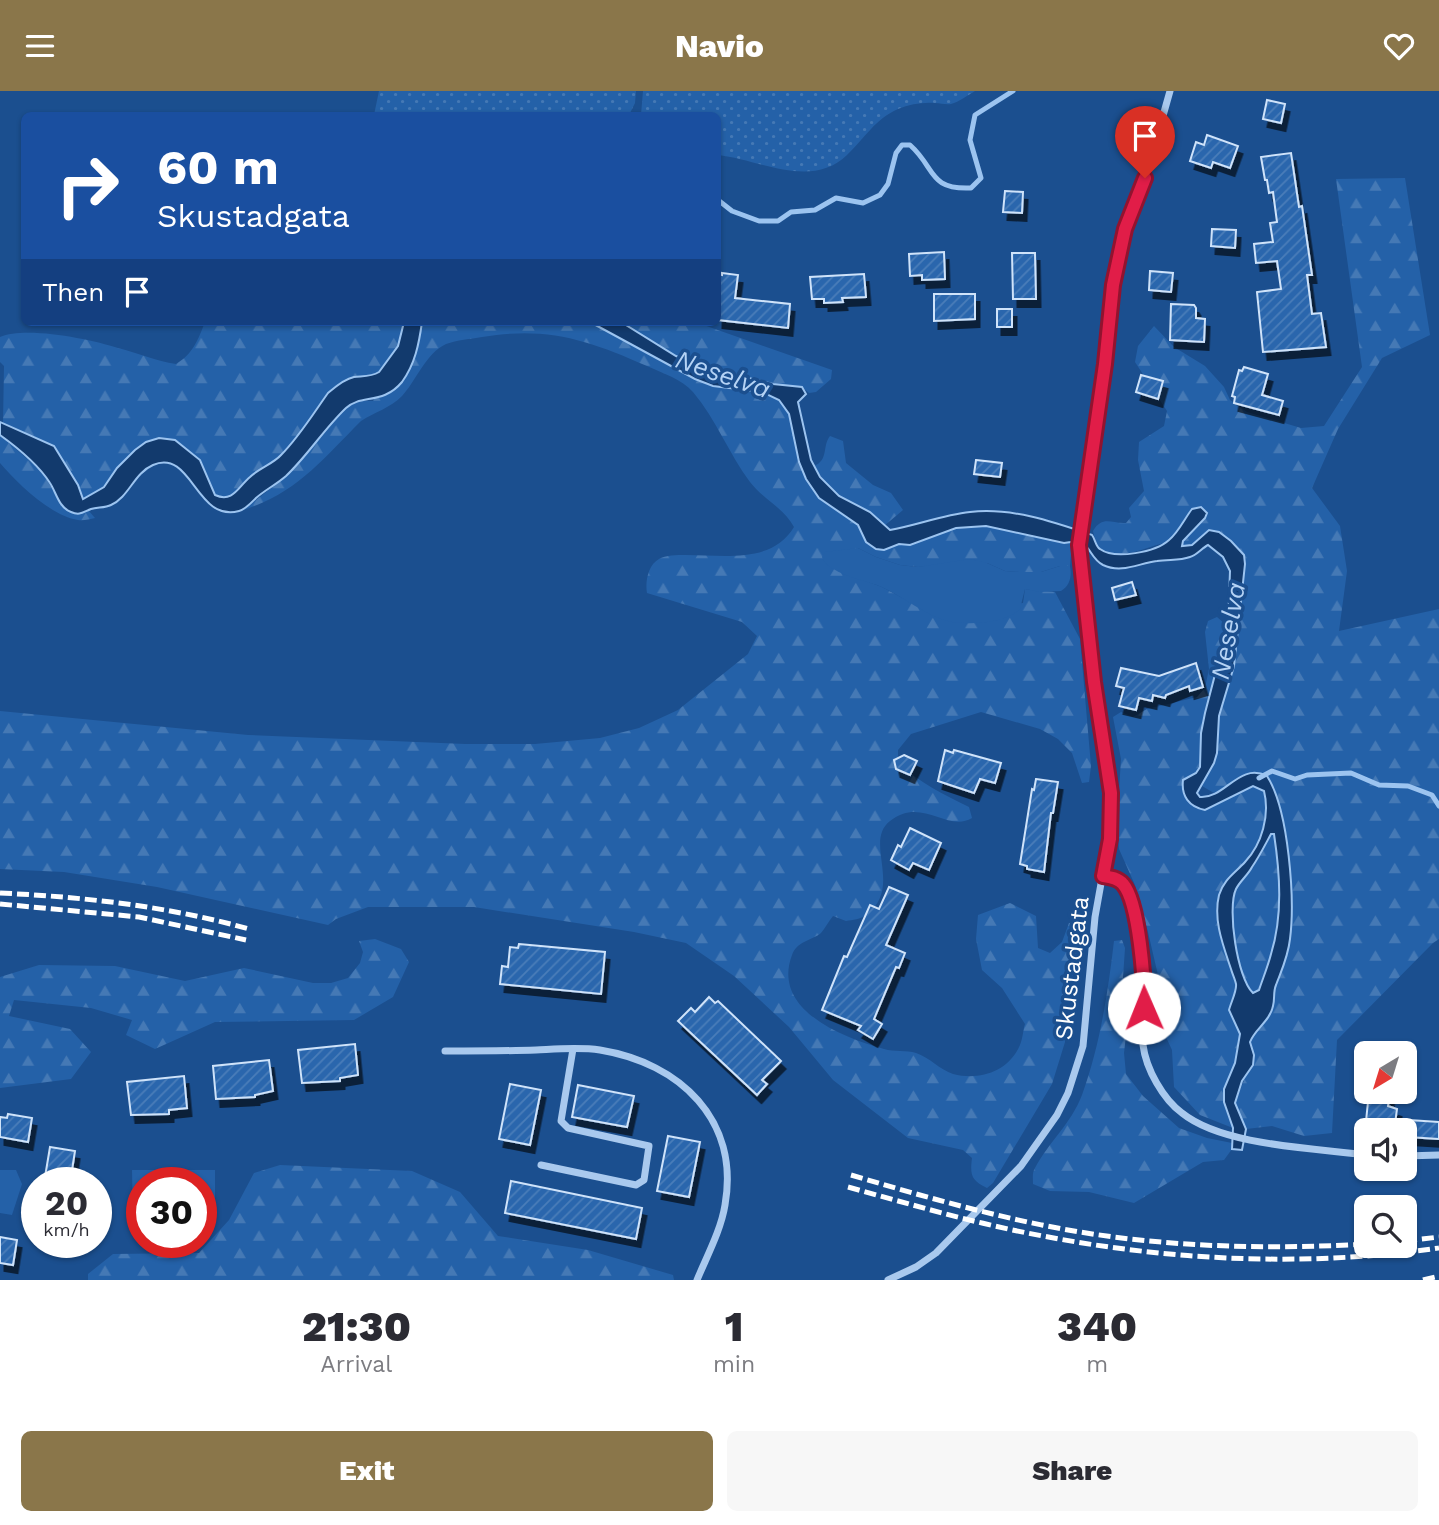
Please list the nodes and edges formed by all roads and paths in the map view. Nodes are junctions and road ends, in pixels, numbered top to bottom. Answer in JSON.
{"nodes":[{"id":1,"x":1171,"y":91,"type":"edge"},
{"id":2,"x":1103,"y":876,"type":"junction"},
{"id":3,"x":573,"y":1049,"type":"junction"},
{"id":4,"x":445,"y":1051,"type":"dead end"},
{"id":5,"x":1354,"y":1153,"type":"edge"},
{"id":6,"x":1439,"y":1155,"type":"edge"},
{"id":7,"x":1417,"y":1156,"type":"edge"},
{"id":8,"x":541,"y":1165,"type":"dead end"},
{"id":9,"x":697,"y":1280,"type":"edge"},
{"id":10,"x":888,"y":1280,"type":"edge"}],
"edges":[{"from":1,"to":2,"type":"street","name":"Skustadgata"},
{"from":2,"to":5,"type":"street"},
{"from":2,"to":10,"type":"street","name":"Skustadgata"},
{"from":3,"to":4,"type":"street"},
{"from":3,"to":8,"type":"street"},
{"from":3,"to":9,"type":"street"},
{"from":6,"to":7,"type":"street"}]}
